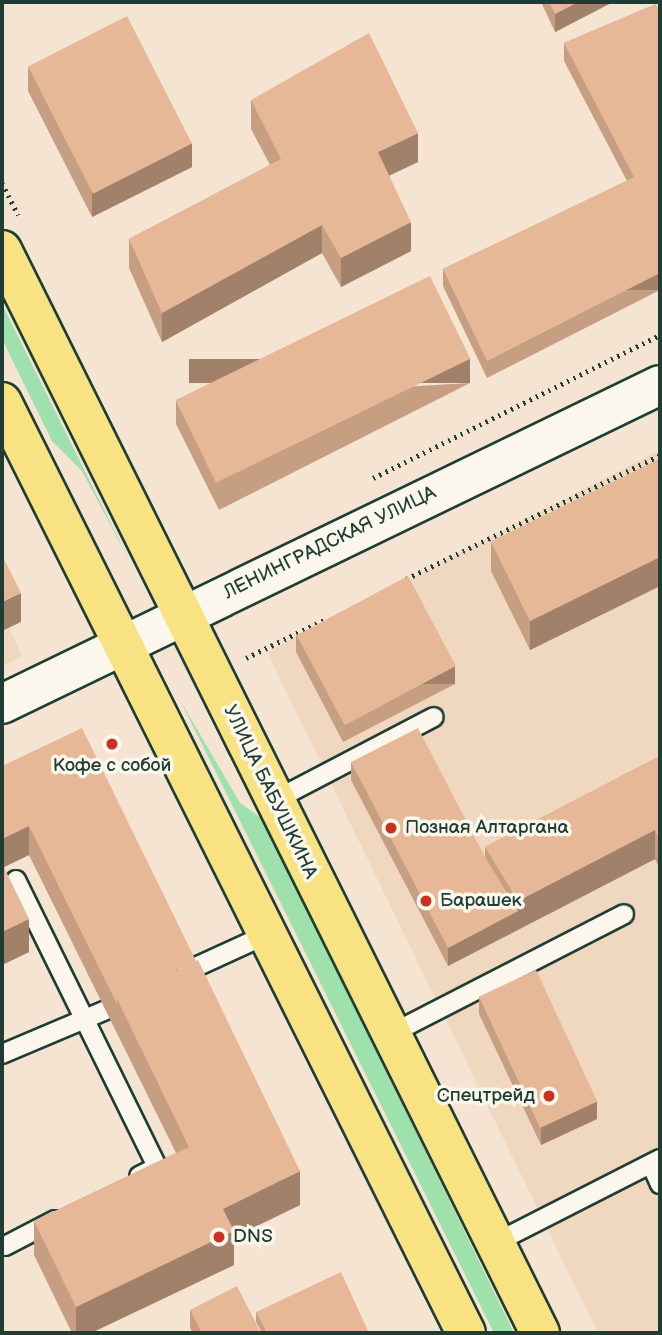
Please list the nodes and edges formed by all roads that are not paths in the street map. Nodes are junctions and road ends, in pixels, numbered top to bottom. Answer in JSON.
{"nodes":[{"id":1,"x":2,"y":250,"type":"edge"},
{"id":2,"x":660,"y":385,"type":"edge"},
{"id":3,"x":2,"y":402,"type":"edge"},
{"id":4,"x":182,"y":614,"type":"junction"},
{"id":5,"x":121,"y":644,"type":"junction"},
{"id":6,"x":2,"y":704,"type":"edge"},
{"id":7,"x":434,"y":717,"type":"dead end"},
{"id":8,"x":275,"y":800,"type":"junction"},
{"id":9,"x":16,"y":880,"type":"dead end"},
{"id":10,"x":624,"y":914,"type":"dead end"},
{"id":11,"x":268,"y":934,"type":"junction"},
{"id":12,"x":187,"y":971,"type":"edge"},
{"id":13,"x":106,"y":1010,"type":"edge"},
{"id":14,"x":86,"y":1018,"type":"junction"},
{"id":15,"x":391,"y":1034,"type":"junction"},
{"id":16,"x":2,"y":1054,"type":"edge"},
{"id":17,"x":655,"y":1162,"type":"edge"},
{"id":18,"x":660,"y":1184,"type":"edge"},
{"id":19,"x":122,"y":1186,"type":"edge"},
{"id":20,"x":75,"y":1210,"type":"edge"},
{"id":21,"x":495,"y":1243,"type":"junction"},
{"id":22,"x":5,"y":1246,"type":"dead end"},
{"id":23,"x":466,"y":1333,"type":"edge"},
{"id":24,"x":540,"y":1333,"type":"edge"}],
"edges":[{"from":1,"to":4,"type":"main road","name":"УЛИЦА БАБУШКИНА"},
{"from":2,"to":4,"type":"main road","name":"ЛЕНИНГРАДСКАЯ УЛИЦА"},
{"from":3,"to":5,"type":"main road"},
{"from":4,"to":5,"type":"main road","name":"ЛЕНИНГРАДСКАЯ УЛИЦА"},
{"from":4,"to":8,"type":"main road","name":"УЛИЦА БАБУШКИНА"},
{"from":5,"to":6,"type":"main road","name":"ЛЕНИНГРАДСКАЯ УЛИЦА"},
{"from":5,"to":11,"type":"main road"},
{"from":7,"to":8,"type":"lane"},
{"from":8,"to":15,"type":"main road","name":"УЛИЦА БАБУШКИНА"},
{"from":9,"to":14,"type":"lane"},
{"from":10,"to":15,"type":"lane"},
{"from":11,"to":12,"type":"lane"},
{"from":11,"to":23,"type":"main road"},
{"from":13,"to":14,"type":"lane"},
{"from":14,"to":16,"type":"lane"},
{"from":14,"to":19,"type":"lane"},
{"from":15,"to":21,"type":"main road","name":"УЛИЦА БАБУШКИНА"},
{"from":17,"to":18,"type":"lane"},
{"from":17,"to":21,"type":"lane"},
{"from":20,"to":22,"type":"lane"},
{"from":21,"to":24,"type":"main road","name":"УЛИЦА БАБУШКИНА"}]}
